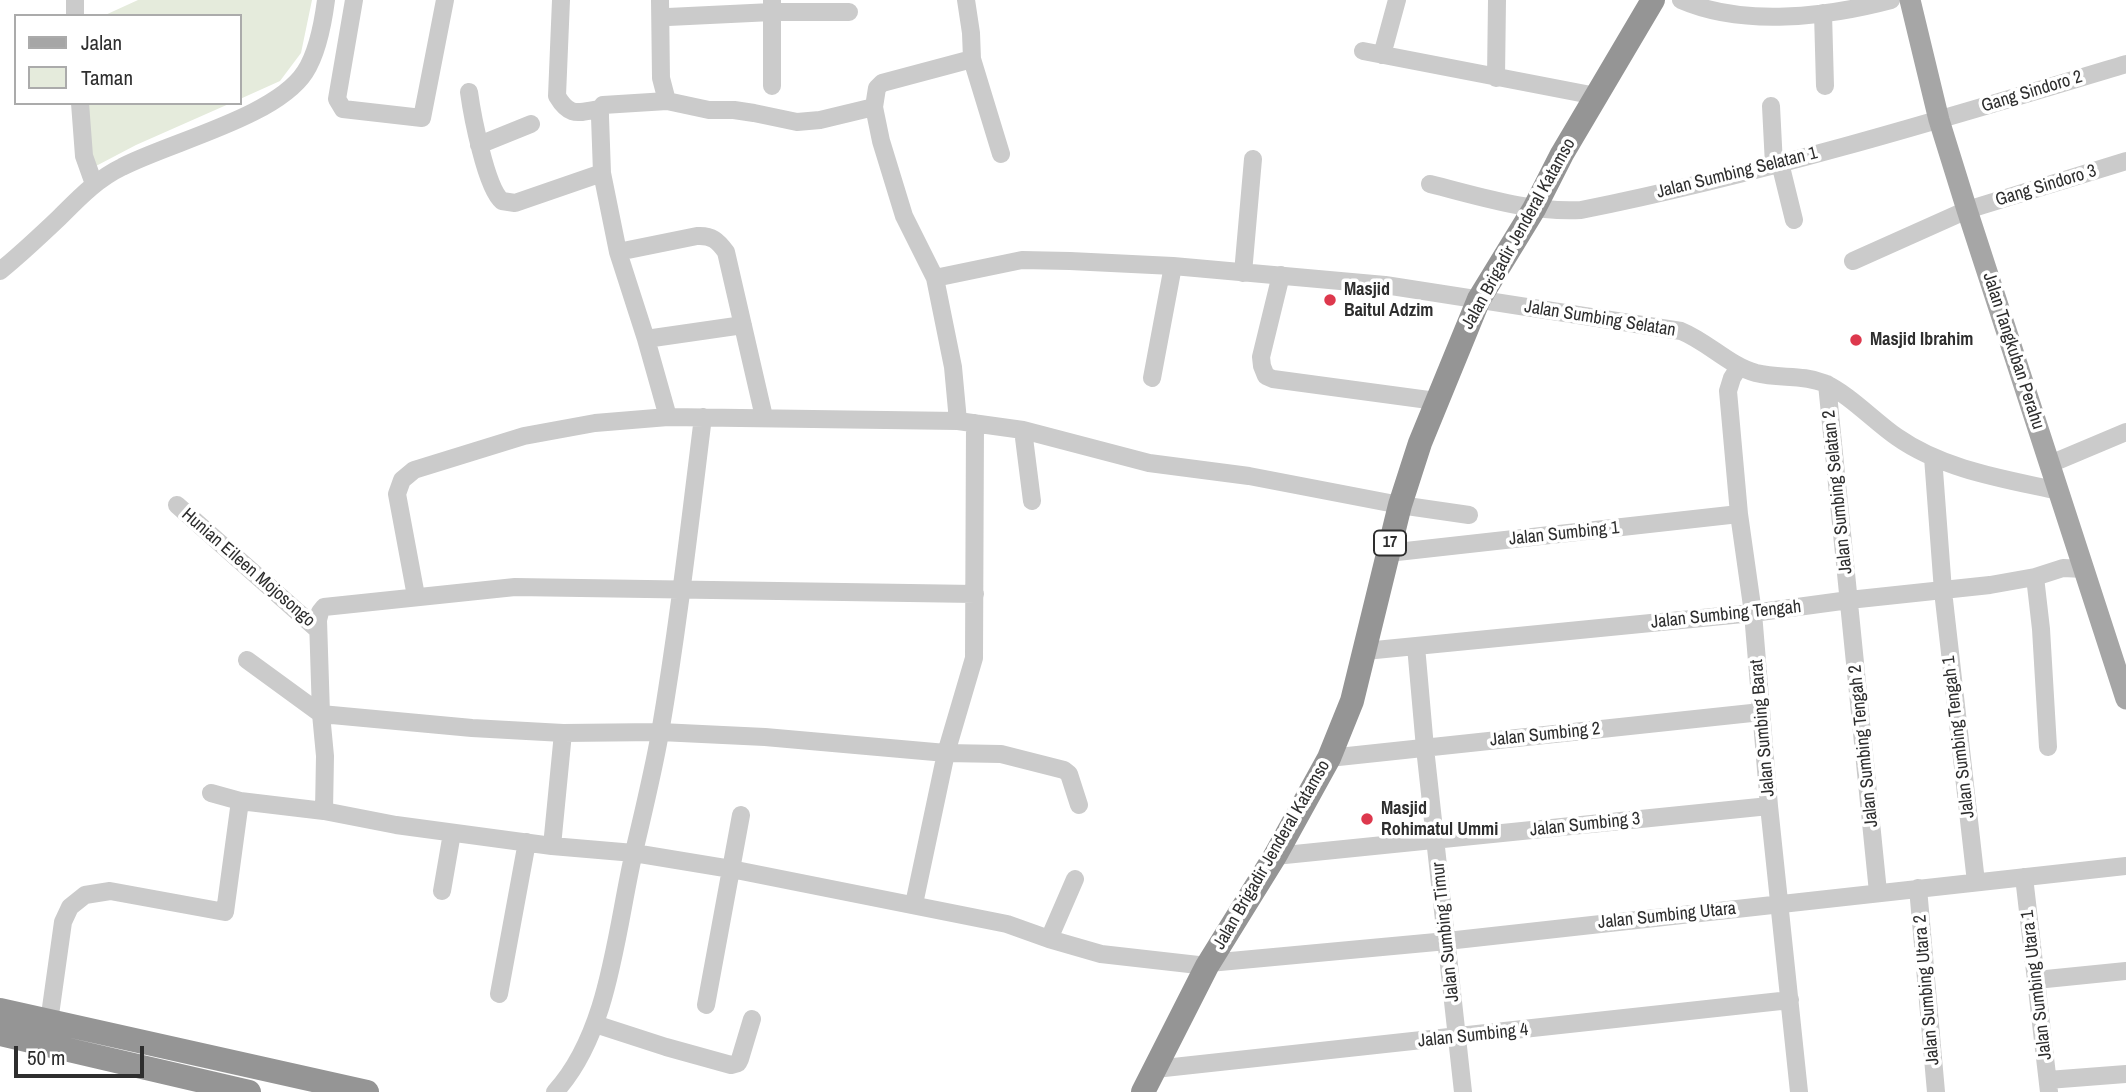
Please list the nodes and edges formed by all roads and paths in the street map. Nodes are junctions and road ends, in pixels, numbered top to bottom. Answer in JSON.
{"nodes":[{"id":1,"x":326,"y":0,"type":"edge"},
{"id":2,"x":354,"y":0,"type":"edge"},
{"id":3,"x":561,"y":0,"type":"edge"},
{"id":4,"x":660,"y":0,"type":"edge"},
{"id":5,"x":966,"y":0,"type":"edge"},
{"id":6,"x":1396,"y":0,"type":"edge"},
{"id":7,"x":1497,"y":0,"type":"edge"},
{"id":8,"x":1653,"y":0,"type":"edge"},
{"id":9,"x":1681,"y":0,"type":"edge"},
{"id":10,"x":1891,"y":0,"type":"edge"},
{"id":11,"x":1910,"y":0,"type":"edge"},
{"id":12,"x":440,"y":1,"type":"edge"},
{"id":13,"x":772,"y":6,"type":"edge"},
{"id":14,"x":849,"y":12,"type":"dead end"},
{"id":15,"x":1822,"y":13,"type":"junction"},
{"id":16,"x":668,"y":17,"type":"dead end"},
{"id":17,"x":1363,"y":51,"type":"dead end"},
{"id":18,"x":1382,"y":55,"type":"junction"},
{"id":19,"x":972,"y":59,"type":"junction"},
{"id":20,"x":2126,"y":64,"type":"edge"},
{"id":21,"x":1496,"y":78,"type":"junction"},
{"id":22,"x":772,"y":86,"type":"dead end"},
{"id":23,"x":1825,"y":86,"type":"dead end"},
{"id":24,"x":469,"y":92,"type":"dead end"},
{"id":25,"x":1596,"y":96,"type":"junction"},
{"id":26,"x":667,"y":101,"type":"junction"},
{"id":27,"x":80,"y":105,"type":"edge"},
{"id":28,"x":1771,"y":106,"type":"dead end"},
{"id":29,"x":874,"y":107,"type":"junction"},
{"id":30,"x":600,"y":109,"type":"junction"},
{"id":31,"x":1939,"y":120,"type":"junction"},
{"id":32,"x":531,"y":124,"type":"dead end"},
{"id":33,"x":479,"y":145,"type":"junction"},
{"id":34,"x":1001,"y":154,"type":"dead end"},
{"id":35,"x":1253,"y":159,"type":"dead end"},
{"id":36,"x":2126,"y":161,"type":"edge"},
{"id":37,"x":1777,"y":164,"type":"junction"},
{"id":38,"x":602,"y":173,"type":"junction"},
{"id":39,"x":94,"y":184,"type":"junction"},
{"id":40,"x":1430,"y":184,"type":"dead end"},
{"id":41,"x":1534,"y":209,"type":"junction"},
{"id":42,"x":1967,"y":211,"type":"junction"},
{"id":43,"x":1794,"y":220,"type":"dead end"},
{"id":44,"x":618,"y":252,"type":"junction"},
{"id":45,"x":1853,"y":261,"type":"dead end"},
{"id":46,"x":1173,"y":266,"type":"junction"},
{"id":47,"x":0,"y":271,"type":"edge"},
{"id":48,"x":1243,"y":272,"type":"junction"},
{"id":49,"x":1281,"y":275,"type":"junction"},
{"id":50,"x":934,"y":278,"type":"junction"},
{"id":51,"x":1479,"y":299,"type":"junction"},
{"id":52,"x":743,"y":325,"type":"junction"},
{"id":53,"x":646,"y":339,"type":"junction"},
{"id":54,"x":1740,"y":367,"type":"junction"},
{"id":55,"x":1152,"y":378,"type":"dead end"},
{"id":56,"x":1827,"y":384,"type":"junction"},
{"id":57,"x":1436,"y":401,"type":"junction"},
{"id":58,"x":668,"y":417,"type":"junction"},
{"id":59,"x":703,"y":417,"type":"junction"},
{"id":60,"x":764,"y":417,"type":"junction"},
{"id":61,"x":967,"y":422,"type":"junction"},
{"id":62,"x":1023,"y":430,"type":"junction"},
{"id":63,"x":2126,"y":432,"type":"edge"},
{"id":64,"x":1933,"y":457,"type":"junction"},
{"id":65,"x":2050,"y":464,"type":"junction"},
{"id":66,"x":2059,"y":491,"type":"junction"},
{"id":67,"x":1032,"y":501,"type":"dead end"},
{"id":68,"x":177,"y":505,"type":"dead end"},
{"id":69,"x":1400,"y":505,"type":"junction"},
{"id":70,"x":1740,"y":514,"type":"junction"},
{"id":71,"x":1469,"y":515,"type":"dead end"},
{"id":72,"x":1388,"y":553,"type":"junction"},
{"id":73,"x":2084,"y":569,"type":"junction"},
{"id":74,"x":2035,"y":577,"type":"junction"},
{"id":75,"x":681,"y":589,"type":"junction"},
{"id":76,"x":1943,"y":592,"type":"junction"},
{"id":77,"x":975,"y":594,"type":"junction"},
{"id":78,"x":416,"y":596,"type":"junction"},
{"id":79,"x":1849,"y":600,"type":"junction"},
{"id":80,"x":1753,"y":613,"type":"junction"},
{"id":81,"x":318,"y":630,"type":"junction"},
{"id":82,"x":1416,"y":646,"type":"junction"},
{"id":83,"x":1365,"y":651,"type":"junction"},
{"id":84,"x":247,"y":660,"type":"dead end"},
{"id":85,"x":2126,"y":699,"type":"edge"},
{"id":86,"x":1761,"y":712,"type":"junction"},
{"id":87,"x":321,"y":714,"type":"junction"},
{"id":88,"x":660,"y":732,"type":"junction"},
{"id":89,"x":563,"y":733,"type":"junction"},
{"id":90,"x":2048,"y":747,"type":"dead end"},
{"id":91,"x":1425,"y":748,"type":"junction"},
{"id":92,"x":946,"y":752,"type":"junction"},
{"id":93,"x":1329,"y":758,"type":"junction"},
{"id":94,"x":211,"y":793,"type":"dead end"},
{"id":95,"x":240,"y":801,"type":"junction"},
{"id":96,"x":1079,"y":805,"type":"dead end"},
{"id":97,"x":1769,"y":806,"type":"junction"},
{"id":98,"x":324,"y":811,"type":"junction"},
{"id":99,"x":741,"y":815,"type":"dead end"},
{"id":100,"x":452,"y":833,"type":"junction"},
{"id":101,"x":1436,"y":841,"type":"junction"},
{"id":102,"x":527,"y":842,"type":"junction"},
{"id":103,"x":551,"y":845,"type":"junction"},
{"id":104,"x":634,"y":853,"type":"junction"},
{"id":105,"x":1275,"y":856,"type":"junction"},
{"id":106,"x":2126,"y":866,"type":"edge"},
{"id":107,"x":730,"y":869,"type":"junction"},
{"id":108,"x":2024,"y":877,"type":"junction"},
{"id":109,"x":1075,"y":879,"type":"dead end"},
{"id":110,"x":1976,"y":882,"type":"junction"},
{"id":111,"x":1918,"y":888,"type":"junction"},
{"id":112,"x":442,"y":891,"type":"dead end"},
{"id":113,"x":1878,"y":892,"type":"junction"},
{"id":114,"x":914,"y":904,"type":"junction"},
{"id":115,"x":1780,"y":904,"type":"junction"},
{"id":116,"x":1049,"y":939,"type":"junction"},
{"id":117,"x":1447,"y":941,"type":"junction"},
{"id":118,"x":1208,"y":965,"type":"junction"},
{"id":119,"x":2126,"y":971,"type":"edge"},
{"id":120,"x":2036,"y":980,"type":"junction"},
{"id":121,"x":499,"y":994,"type":"dead end"},
{"id":122,"x":1790,"y":1000,"type":"junction"},
{"id":123,"x":706,"y":1005,"type":"dead end"},
{"id":124,"x":0,"y":1010,"type":"edge"},
{"id":125,"x":752,"y":1019,"type":"dead end"},
{"id":126,"x":50,"y":1022,"type":"junction"},
{"id":127,"x":595,"y":1024,"type":"junction"},
{"id":128,"x":0,"y":1034,"type":"edge"},
{"id":129,"x":1458,"y":1037,"type":"junction"},
{"id":130,"x":211,"y":1058,"type":"junction"},
{"id":131,"x":1155,"y":1069,"type":"junction"},
{"id":132,"x":2126,"y":1074,"type":"edge"},
{"id":133,"x":204,"y":1082,"type":"junction"},
{"id":134,"x":2048,"y":1086,"type":"edge"},
{"id":135,"x":249,"y":1092,"type":"edge"},
{"id":136,"x":367,"y":1092,"type":"edge"},
{"id":137,"x":555,"y":1092,"type":"edge"},
{"id":138,"x":1143,"y":1092,"type":"edge"},
{"id":139,"x":1463,"y":1092,"type":"edge"},
{"id":140,"x":1799,"y":1092,"type":"edge"},
{"id":141,"x":1936,"y":1092,"type":"edge"}],
"edges":[{"from":1,"to":39,"type":"street"},
{"from":2,"to":12,"type":"street"},
{"from":3,"to":30,"type":"street"},
{"from":4,"to":26,"type":"street"},
{"from":5,"to":19,"type":"street"},
{"from":6,"to":18,"type":"street"},
{"from":7,"to":21,"type":"street"},
{"from":8,"to":25,"type":"highway","name":"Jalan Brigadir Jenderal Katamso","number":"17"},
{"from":9,"to":15,"type":"street"},
{"from":10,"to":15,"type":"street"},
{"from":11,"to":31,"type":"main road","name":"Jalan Tangkuban Perahu"},
{"from":13,"to":14,"type":"street"},
{"from":13,"to":16,"type":"street"},
{"from":13,"to":22,"type":"street"},
{"from":15,"to":23,"type":"street"},
{"from":17,"to":18,"type":"street"},
{"from":18,"to":21,"type":"street"},
{"from":19,"to":29,"type":"street"},
{"from":19,"to":34,"type":"street"},
{"from":20,"to":31,"type":"street","name":"Gang Sindoro 2"},
{"from":21,"to":25,"type":"street"},
{"from":24,"to":33,"type":"street"},
{"from":25,"to":41,"type":"highway","name":"Jalan Brigadir Jenderal Katamso","number":"17"},
{"from":26,"to":29,"type":"street"},
{"from":26,"to":30,"type":"street"},
{"from":27,"to":39,"type":"street"},
{"from":28,"to":37,"type":"street"},
{"from":29,"to":50,"type":"street"},
{"from":30,"to":38,"type":"street"},
{"from":31,"to":37,"type":"street","name":"Jalan Sumbing Selatan 1"},
{"from":31,"to":42,"type":"main road","name":"Jalan Tangkuban Perahu"},
{"from":32,"to":33,"type":"street"},
{"from":33,"to":38,"type":"street"},
{"from":35,"to":48,"type":"street"},
{"from":36,"to":42,"type":"street","name":"Gang Sindoro 3"},
{"from":37,"to":41,"type":"street","name":"Jalan Sumbing Selatan 1"},
{"from":37,"to":43,"type":"street"},
{"from":38,"to":44,"type":"street"},
{"from":39,"to":47,"type":"street"},
{"from":40,"to":41,"type":"street","name":"Jalan Sumbing Selatan 1"},
{"from":41,"to":51,"type":"highway","name":"Jalan Brigadir Jenderal Katamso","number":"17"},
{"from":42,"to":45,"type":"street","name":"Gang Sindoro 3"},
{"from":42,"to":65,"type":"main road","name":"Jalan Tangkuban Perahu"},
{"from":44,"to":52,"type":"street"},
{"from":44,"to":53,"type":"street"},
{"from":46,"to":48,"type":"street","name":"Jalan Sumbing Selatan"},
{"from":46,"to":50,"type":"street","name":"Jalan Sumbing Selatan"},
{"from":46,"to":55,"type":"street"},
{"from":48,"to":49,"type":"street","name":"Jalan Sumbing Selatan"},
{"from":49,"to":51,"type":"street","name":"Jalan Sumbing Selatan"},
{"from":49,"to":57,"type":"street"},
{"from":50,"to":61,"type":"street"},
{"from":51,"to":54,"type":"street","name":"Jalan Sumbing Selatan"},
{"from":51,"to":57,"type":"highway","name":"Jalan Brigadir Jenderal Katamso","number":"17"},
{"from":52,"to":53,"type":"street"},
{"from":52,"to":60,"type":"street"},
{"from":53,"to":58,"type":"street"},
{"from":54,"to":56,"type":"street","name":"Jalan Sumbing Selatan"},
{"from":54,"to":70,"type":"street","name":"Jalan Sumbing Barat"},
{"from":56,"to":64,"type":"street","name":"Jalan Sumbing Selatan"},
{"from":56,"to":79,"type":"street","name":"Jalan Sumbing Selatan 2"},
{"from":57,"to":69,"type":"highway","name":"Jalan Brigadir Jenderal Katamso","number":"17"},
{"from":58,"to":59,"type":"street"},
{"from":58,"to":78,"type":"street"},
{"from":59,"to":60,"type":"street"},
{"from":59,"to":75,"type":"street"},
{"from":60,"to":61,"type":"street"},
{"from":61,"to":62,"type":"street"},
{"from":61,"to":77,"type":"street"},
{"from":62,"to":67,"type":"street"},
{"from":62,"to":69,"type":"street"},
{"from":63,"to":65,"type":"street"},
{"from":64,"to":66,"type":"street","name":"Jalan Sumbing Selatan"},
{"from":64,"to":76,"type":"street"},
{"from":65,"to":66,"type":"main road","name":"Jalan Tangkuban Perahu"},
{"from":66,"to":73,"type":"main road","name":"Jalan Tangkuban Perahu"},
{"from":68,"to":81,"type":"street","name":"Hunian Eileen Mojosongo"},
{"from":69,"to":71,"type":"street"},
{"from":69,"to":72,"type":"highway","name":"Jalan Brigadir Jenderal Katamso","number":"17"},
{"from":70,"to":72,"type":"street","name":"Jalan Sumbing 1"},
{"from":70,"to":80,"type":"street","name":"Jalan Sumbing Barat"},
{"from":72,"to":83,"type":"highway","name":"Jalan Brigadir Jenderal Katamso","number":"17"},
{"from":73,"to":74,"type":"street","name":"Jalan Sumbing Tengah"},
{"from":73,"to":85,"type":"main road","name":"Jalan Tangkuban Perahu"},
{"from":74,"to":76,"type":"street","name":"Jalan Sumbing Tengah"},
{"from":74,"to":90,"type":"street"},
{"from":75,"to":77,"type":"street"},
{"from":75,"to":78,"type":"street"},
{"from":75,"to":88,"type":"street"},
{"from":76,"to":79,"type":"street","name":"Jalan Sumbing Tengah"},
{"from":76,"to":110,"type":"street","name":"Jalan Sumbing Tengah 1"},
{"from":77,"to":92,"type":"street"},
{"from":78,"to":81,"type":"street"},
{"from":79,"to":80,"type":"street","name":"Jalan Sumbing Tengah"},
{"from":79,"to":113,"type":"street","name":"Jalan Sumbing Tengah 2"},
{"from":80,"to":82,"type":"street","name":"Jalan Sumbing Tengah"},
{"from":80,"to":86,"type":"street","name":"Jalan Sumbing Barat"},
{"from":81,"to":87,"type":"street"},
{"from":82,"to":83,"type":"street","name":"Jalan Sumbing Tengah"},
{"from":82,"to":91,"type":"street","name":"Jalan Sumbing Timur"},
{"from":83,"to":93,"type":"highway","name":"Jalan Brigadir Jenderal Katamso","number":"17"},
{"from":84,"to":87,"type":"street"},
{"from":86,"to":91,"type":"street","name":"Jalan Sumbing 2"},
{"from":86,"to":97,"type":"street","name":"Jalan Sumbing Barat"},
{"from":87,"to":89,"type":"street"},
{"from":87,"to":98,"type":"street"},
{"from":88,"to":89,"type":"street"},
{"from":88,"to":92,"type":"street"},
{"from":88,"to":104,"type":"street"},
{"from":89,"to":103,"type":"street"},
{"from":91,"to":93,"type":"street","name":"Jalan Sumbing 2"},
{"from":91,"to":101,"type":"street","name":"Jalan Sumbing Timur"},
{"from":92,"to":96,"type":"street"},
{"from":92,"to":114,"type":"street"},
{"from":93,"to":105,"type":"highway","name":"Jalan Brigadir Jenderal Katamso","number":"17"},
{"from":94,"to":95,"type":"street","name":"Jalan Sumbing Utara"},
{"from":95,"to":98,"type":"street","name":"Jalan Sumbing Utara"},
{"from":95,"to":126,"type":"street"},
{"from":97,"to":101,"type":"street","name":"Jalan Sumbing 3"},
{"from":97,"to":115,"type":"street","name":"Jalan Sumbing Barat"},
{"from":98,"to":100,"type":"street","name":"Jalan Sumbing Utara"},
{"from":99,"to":107,"type":"street"},
{"from":100,"to":102,"type":"street","name":"Jalan Sumbing Utara"},
{"from":100,"to":112,"type":"street"},
{"from":101,"to":105,"type":"street","name":"Jalan Sumbing 3"},
{"from":101,"to":117,"type":"street","name":"Jalan Sumbing Timur"},
{"from":102,"to":103,"type":"street","name":"Jalan Sumbing Utara"},
{"from":102,"to":121,"type":"street"},
{"from":103,"to":104,"type":"street","name":"Jalan Sumbing Utara"},
{"from":104,"to":107,"type":"street","name":"Jalan Sumbing Utara"},
{"from":104,"to":127,"type":"street"},
{"from":105,"to":118,"type":"highway","name":"Jalan Brigadir Jenderal Katamso","number":"17"},
{"from":106,"to":108,"type":"street","name":"Jalan Sumbing Utara"},
{"from":107,"to":114,"type":"street","name":"Jalan Sumbing Utara"},
{"from":107,"to":123,"type":"street"},
{"from":108,"to":110,"type":"street","name":"Jalan Sumbing Utara"},
{"from":108,"to":120,"type":"street","name":"Jalan Sumbing Utara 1"},
{"from":109,"to":116,"type":"street"},
{"from":110,"to":111,"type":"street","name":"Jalan Sumbing Utara"},
{"from":111,"to":113,"type":"street","name":"Jalan Sumbing Utara"},
{"from":111,"to":141,"type":"street","name":"Jalan Sumbing Utara 2"},
{"from":113,"to":115,"type":"street","name":"Jalan Sumbing Utara"},
{"from":114,"to":116,"type":"street","name":"Jalan Sumbing Utara"},
{"from":115,"to":117,"type":"street","name":"Jalan Sumbing Utara"},
{"from":115,"to":122,"type":"street","name":"Jalan Sumbing Barat"},
{"from":116,"to":118,"type":"street","name":"Jalan Sumbing Utara"},
{"from":117,"to":118,"type":"street","name":"Jalan Sumbing Utara"},
{"from":117,"to":129,"type":"street","name":"Jalan Sumbing Timur"},
{"from":118,"to":131,"type":"highway","name":"Jalan Brigadir Jenderal Katamso","number":"17"},
{"from":119,"to":120,"type":"street"},
{"from":120,"to":134,"type":"street","name":"Jalan Sumbing Utara 1"},
{"from":122,"to":129,"type":"street","name":"Jalan Sumbing 4"},
{"from":122,"to":140,"type":"street","name":"Jalan Sumbing Barat"},
{"from":124,"to":126,"type":"highway"},
{"from":125,"to":127,"type":"street"},
{"from":126,"to":130,"type":"highway"},
{"from":127,"to":137,"type":"street"},
{"from":128,"to":133,"type":"highway"},
{"from":129,"to":131,"type":"street","name":"Jalan Sumbing 4"},
{"from":129,"to":139,"type":"street","name":"Jalan Sumbing Timur"},
{"from":130,"to":133,"type":"highway"},
{"from":130,"to":136,"type":"highway"},
{"from":131,"to":138,"type":"highway","name":"Jalan Brigadir Jenderal Katamso","number":"17"},
{"from":132,"to":134,"type":"street"},
{"from":133,"to":135,"type":"highway"}]}
